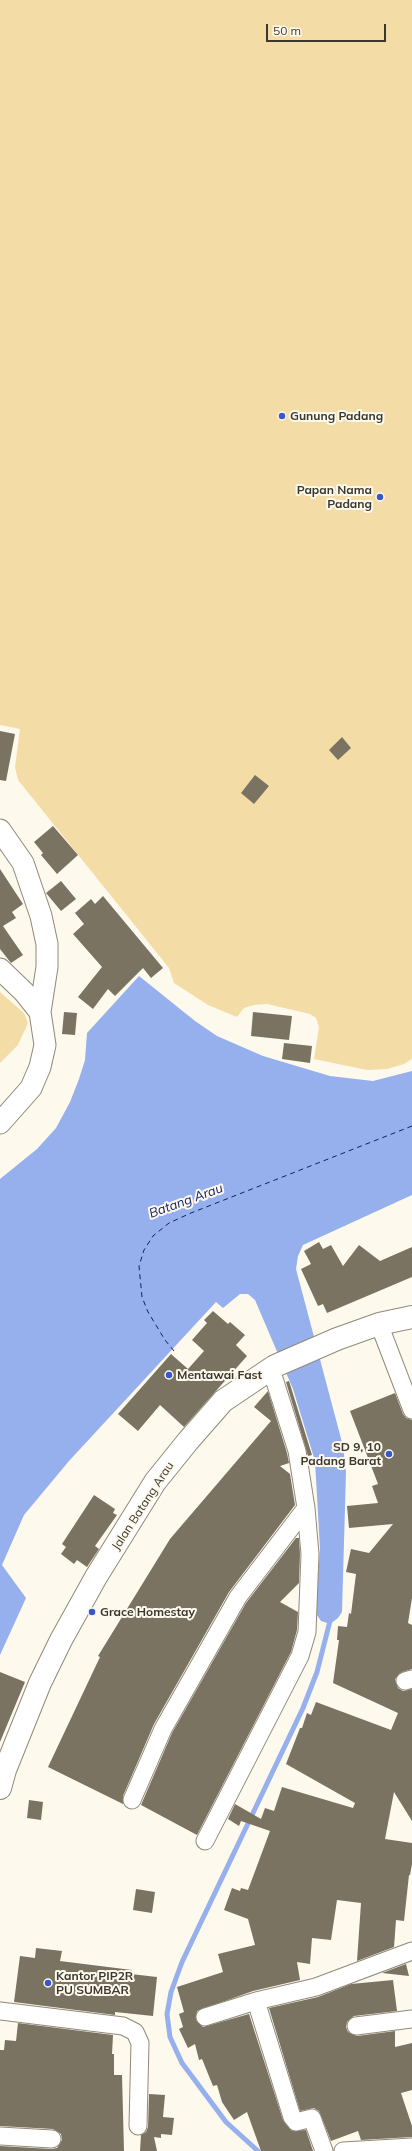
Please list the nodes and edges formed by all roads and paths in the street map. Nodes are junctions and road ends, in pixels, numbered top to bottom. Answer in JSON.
{"nodes":[{"id":1,"x":0,"y":830,"type":"edge"},
{"id":2,"x":0,"y":968,"type":"edge"},
{"id":3,"x":40,"y":1012,"type":"junction"},
{"id":4,"x":0,"y":1123,"type":"edge"},
{"id":5,"x":412,"y":1316,"type":"edge"},
{"id":6,"x":379,"y":1324,"type":"junction"},
{"id":7,"x":273,"y":1368,"type":"junction"},
{"id":8,"x":412,"y":1410,"type":"edge"},
{"id":9,"x":306,"y":1508,"type":"junction"},
{"id":10,"x":0,"y":1788,"type":"edge"},
{"id":11,"x":132,"y":1800,"type":"dead end"},
{"id":12,"x":204,"y":1841,"type":"dead end"},
{"id":13,"x":412,"y":1951,"type":"edge"},
{"id":14,"x":256,"y":2001,"type":"junction"},
{"id":15,"x":0,"y":2011,"type":"edge"},
{"id":16,"x":205,"y":2018,"type":"dead end"},
{"id":17,"x":412,"y":2019,"type":"edge"},
{"id":18,"x":356,"y":2026,"type":"dead end"},
{"id":19,"x":138,"y":2126,"type":"dead end"},
{"id":20,"x":0,"y":2136,"type":"edge"},
{"id":21,"x":52,"y":2139,"type":"dead end"},
{"id":22,"x":412,"y":2147,"type":"edge"},
{"id":23,"x":389,"y":2150,"type":"edge"},
{"id":24,"x":324,"y":2151,"type":"edge"},
{"id":25,"x":343,"y":2151,"type":"edge"}],
"edges":[{"from":1,"to":3,"type":"street"},
{"from":2,"to":3,"type":"street"},
{"from":3,"to":4,"type":"street"},
{"from":5,"to":6,"type":"main road","name":"Jalan Batang Arau"},
{"from":6,"to":7,"type":"main road","name":"Jalan Batang Arau"},
{"from":6,"to":8,"type":"street"},
{"from":7,"to":9,"type":"street"},
{"from":7,"to":10,"type":"main road","name":"Jalan Batang Arau"},
{"from":9,"to":11,"type":"street"},
{"from":9,"to":12,"type":"street"},
{"from":13,"to":14,"type":"street"},
{"from":14,"to":16,"type":"street"},
{"from":14,"to":24,"type":"street"},
{"from":15,"to":19,"type":"street"},
{"from":17,"to":18,"type":"street"},
{"from":20,"to":21,"type":"street"},
{"from":22,"to":23,"type":"street"},
{"from":23,"to":25,"type":"street"}]}
